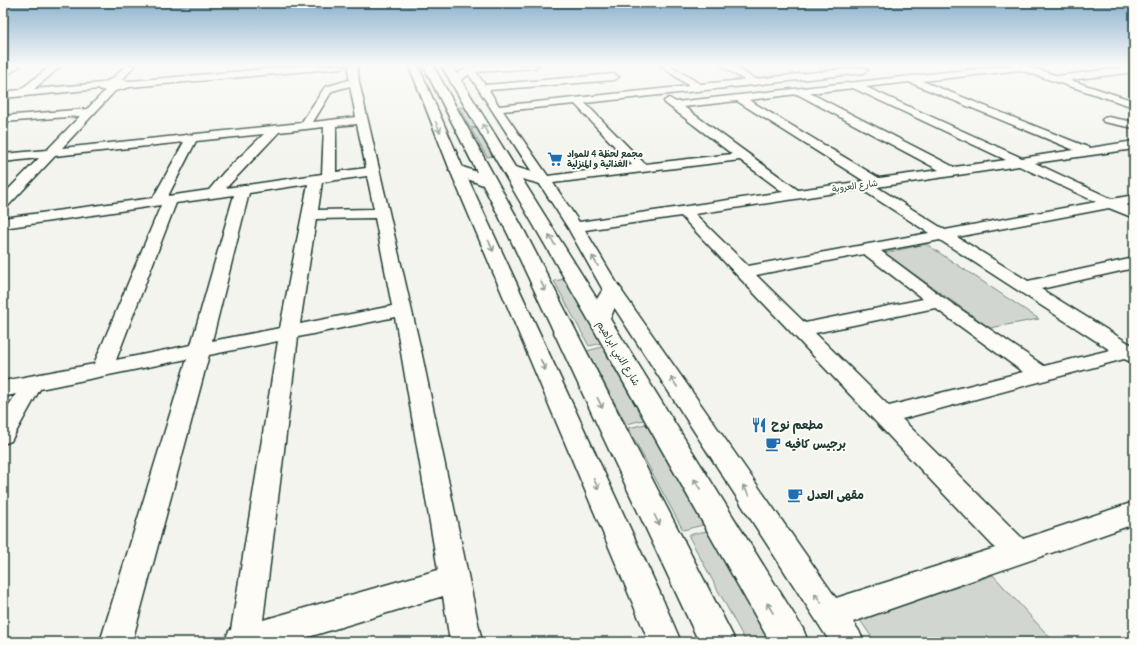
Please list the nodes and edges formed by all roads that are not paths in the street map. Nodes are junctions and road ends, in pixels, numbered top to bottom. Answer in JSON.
{"nodes":[{"id":1,"x":17,"y":95,"type":"edge"},
{"id":2,"x":103,"y":95,"type":"edge"},
{"id":3,"x":325,"y":95,"type":"edge"},
{"id":4,"x":358,"y":95,"type":"edge"},
{"id":5,"x":426,"y":95,"type":"edge"},
{"id":6,"x":444,"y":95,"type":"edge"},
{"id":7,"x":473,"y":95,"type":"edge"},
{"id":8,"x":487,"y":95,"type":"edge"},
{"id":9,"x":634,"y":95,"type":"edge"},
{"id":10,"x":660,"y":95,"type":"edge"},
{"id":11,"x":763,"y":95,"type":"edge"},
{"id":12,"x":806,"y":95,"type":"edge"},
{"id":13,"x":876,"y":95,"type":"edge"},
{"id":14,"x":951,"y":95,"type":"edge"},
{"id":15,"x":1106,"y":95,"type":"edge"},
{"id":16,"x":739,"y":98,"type":"junction"},
{"id":17,"x":5,"y":100,"type":"edge"},
{"id":18,"x":578,"y":101,"type":"junction"},
{"id":19,"x":1134,"y":104,"type":"edge"},
{"id":20,"x":674,"y":105,"type":"junction"},
{"id":21,"x":497,"y":109,"type":"junction"},
{"id":22,"x":89,"y":112,"type":"junction"},
{"id":23,"x":3,"y":120,"type":"edge"},
{"id":24,"x":363,"y":120,"type":"junction"},
{"id":25,"x":1108,"y":120,"type":"dead end"},
{"id":26,"x":330,"y":124,"type":"junction"},
{"id":27,"x":1134,"y":125,"type":"edge"},
{"id":28,"x":305,"y":126,"type":"junction"},
{"id":29,"x":276,"y":129,"type":"junction"},
{"id":30,"x":192,"y":138,"type":"junction"},
{"id":31,"x":1134,"y":145,"type":"edge"},
{"id":32,"x":1089,"y":152,"type":"junction"},
{"id":33,"x":50,"y":153,"type":"junction"},
{"id":34,"x":742,"y":156,"type":"junction"},
{"id":35,"x":3,"y":158,"type":"edge"},
{"id":36,"x":1021,"y":162,"type":"junction"},
{"id":37,"x":642,"y":168,"type":"junction"},
{"id":38,"x":457,"y":170,"type":"junction"},
{"id":39,"x":510,"y":170,"type":"junction"},
{"id":40,"x":373,"y":171,"type":"junction"},
{"id":41,"x":953,"y":172,"type":"junction"},
{"id":42,"x":323,"y":178,"type":"junction"},
{"id":43,"x":544,"y":180,"type":"junction"},
{"id":44,"x":870,"y":184,"type":"junction"},
{"id":45,"x":243,"y":189,"type":"junction"},
{"id":46,"x":213,"y":194,"type":"junction"},
{"id":47,"x":795,"y":195,"type":"junction"},
{"id":48,"x":1134,"y":199,"type":"edge"},
{"id":49,"x":499,"y":200,"type":"junction"},
{"id":50,"x":164,"y":201,"type":"junction"},
{"id":51,"x":3,"y":203,"type":"edge"},
{"id":52,"x":1111,"y":204,"type":"junction"},
{"id":53,"x":531,"y":206,"type":"junction"},
{"id":54,"x":684,"y":211,"type":"junction"},
{"id":55,"x":382,"y":213,"type":"junction"},
{"id":56,"x":1134,"y":214,"type":"edge"},
{"id":57,"x":310,"y":215,"type":"junction"},
{"id":58,"x":3,"y":223,"type":"edge"},
{"id":59,"x":576,"y":227,"type":"junction"},
{"id":60,"x":943,"y":235,"type":"junction"},
{"id":61,"x":866,"y":248,"type":"junction"},
{"id":62,"x":1134,"y":264,"type":"edge"},
{"id":63,"x":743,"y":272,"type":"junction"},
{"id":64,"x":1025,"y":287,"type":"junction"},
{"id":65,"x":612,"y":290,"type":"junction"},
{"id":66,"x":938,"y":302,"type":"junction"},
{"id":67,"x":402,"y":310,"type":"junction"},
{"id":68,"x":599,"y":318,"type":"junction"},
{"id":69,"x":800,"y":330,"type":"junction"},
{"id":70,"x":289,"y":332,"type":"junction"},
{"id":71,"x":200,"y":350,"type":"junction"},
{"id":72,"x":1132,"y":353,"type":"edge"},
{"id":73,"x":102,"y":369,"type":"junction"},
{"id":74,"x":1042,"y":375,"type":"junction"},
{"id":75,"x":32,"y":383,"type":"junction"},
{"id":76,"x":3,"y":389,"type":"edge"},
{"id":77,"x":884,"y":416,"type":"junction"},
{"id":78,"x":3,"y":435,"type":"edge"},
{"id":79,"x":1131,"y":518,"type":"edge"},
{"id":80,"x":1018,"y":553,"type":"junction"},
{"id":81,"x":454,"y":579,"type":"junction"},
{"id":82,"x":830,"y":615,"type":"junction"},
{"id":83,"x":244,"y":641,"type":"edge"},
{"id":84,"x":116,"y":642,"type":"edge"},
{"id":85,"x":466,"y":642,"type":"edge"},
{"id":86,"x":665,"y":642,"type":"edge"},
{"id":87,"x":718,"y":642,"type":"edge"},
{"id":88,"x":790,"y":642,"type":"edge"},
{"id":89,"x":848,"y":642,"type":"edge"}],
"edges":[{"from":1,"to":17,"type":"street"},
{"from":2,"to":22,"type":"street"},
{"from":3,"to":28,"type":"street"},
{"from":4,"to":24,"type":"street"},
{"from":5,"to":38,"type":"street","one_way":true},
{"from":6,"to":49,"type":"main road"},
{"from":39,"to":7,"type":"main road","name":"شارع النبي ابراهيم","one_way":true},
{"from":8,"to":21,"type":"street"},
{"from":9,"to":18,"type":"street"},
{"from":10,"to":20,"type":"street"},
{"from":11,"to":16,"type":"street"},
{"from":12,"to":41,"type":"street"},
{"from":13,"to":36,"type":"street"},
{"from":14,"to":32,"type":"street"},
{"from":15,"to":19,"type":"street"},
{"from":16,"to":20,"type":"street"},
{"from":16,"to":44,"type":"street"},
{"from":18,"to":21,"type":"street"},
{"from":18,"to":37,"type":"street"},
{"from":20,"to":34,"type":"street"},
{"from":21,"to":43,"type":"street"},
{"from":22,"to":23,"type":"street"},
{"from":22,"to":33,"type":"street"},
{"from":24,"to":26,"type":"street"},
{"from":24,"to":40,"type":"street"},
{"from":25,"to":27,"type":"street"},
{"from":26,"to":28,"type":"street"},
{"from":26,"to":42,"type":"street"},
{"from":28,"to":29,"type":"street"},
{"from":29,"to":30,"type":"street"},
{"from":29,"to":46,"type":"street"},
{"from":30,"to":33,"type":"street"},
{"from":30,"to":50,"type":"street"},
{"from":31,"to":32,"type":"street","name":"شارع العروبة"},
{"from":32,"to":36,"type":"street","name":"شارع العروبة"},
{"from":33,"to":35,"type":"street"},
{"from":33,"to":51,"type":"street"},
{"from":34,"to":37,"type":"street"},
{"from":34,"to":47,"type":"street"},
{"from":36,"to":41,"type":"street","name":"شارع العروبة"},
{"from":36,"to":52,"type":"street"},
{"from":37,"to":43,"type":"street"},
{"from":38,"to":49,"type":"main road"},
{"from":38,"to":86,"type":"street","one_way":true},
{"from":39,"to":43,"type":"main road"},
{"from":39,"to":53,"type":"main road","name":"شارع النبي ابراهيم"},
{"from":40,"to":42,"type":"street"},
{"from":40,"to":55,"type":"street"},
{"from":41,"to":44,"type":"street","name":"شارع العروبة"},
{"from":42,"to":45,"type":"street"},
{"from":42,"to":57,"type":"street"},
{"from":43,"to":59,"type":"street"},
{"from":44,"to":47,"type":"street","name":"شارع العروبة"},
{"from":44,"to":60,"type":"street"},
{"from":45,"to":46,"type":"street"},
{"from":45,"to":71,"type":"street"},
{"from":46,"to":50,"type":"street"},
{"from":47,"to":54,"type":"street","name":"شارع العروبة"},
{"from":48,"to":52,"type":"street"},
{"from":49,"to":53,"type":"main road"},
{"from":49,"to":87,"type":"main road","one_way":true},
{"from":50,"to":58,"type":"street"},
{"from":50,"to":73,"type":"street"},
{"from":52,"to":56,"type":"street"},
{"from":52,"to":60,"type":"street"},
{"from":68,"to":53,"type":"main road","name":"شارع النبي ابراهيم","one_way":true},
{"from":54,"to":59,"type":"street","name":"شارع العروبة"},
{"from":54,"to":63,"type":"street"},
{"from":55,"to":57,"type":"street"},
{"from":55,"to":67,"type":"street"},
{"from":57,"to":70,"type":"street"},
{"from":65,"to":59,"type":"street","one_way":true},
{"from":60,"to":61,"type":"street"},
{"from":60,"to":64,"type":"street"},
{"from":61,"to":63,"type":"street"},
{"from":61,"to":66,"type":"street"},
{"from":62,"to":64,"type":"street"},
{"from":63,"to":69,"type":"street"},
{"from":64,"to":72,"type":"street"},
{"from":65,"to":68,"type":"main road"},
{"from":82,"to":65,"type":"street","one_way":true},
{"from":66,"to":69,"type":"street"},
{"from":66,"to":74,"type":"street"},
{"from":67,"to":70,"type":"street"},
{"from":67,"to":81,"type":"street"},
{"from":88,"to":68,"type":"main road","name":"شارع النبي ابراهيم","one_way":true},
{"from":69,"to":77,"type":"street"},
{"from":70,"to":71,"type":"street"},
{"from":70,"to":83,"type":"street"},
{"from":71,"to":73,"type":"street"},
{"from":71,"to":84,"type":"street"},
{"from":72,"to":74,"type":"street"},
{"from":73,"to":75,"type":"street"},
{"from":74,"to":77,"type":"street"},
{"from":75,"to":76,"type":"street"},
{"from":75,"to":78,"type":"street"},
{"from":77,"to":80,"type":"street"},
{"from":79,"to":80,"type":"street"},
{"from":80,"to":82,"type":"street"},
{"from":81,"to":83,"type":"street"},
{"from":81,"to":85,"type":"street"},
{"from":82,"to":89,"type":"street"}]}
